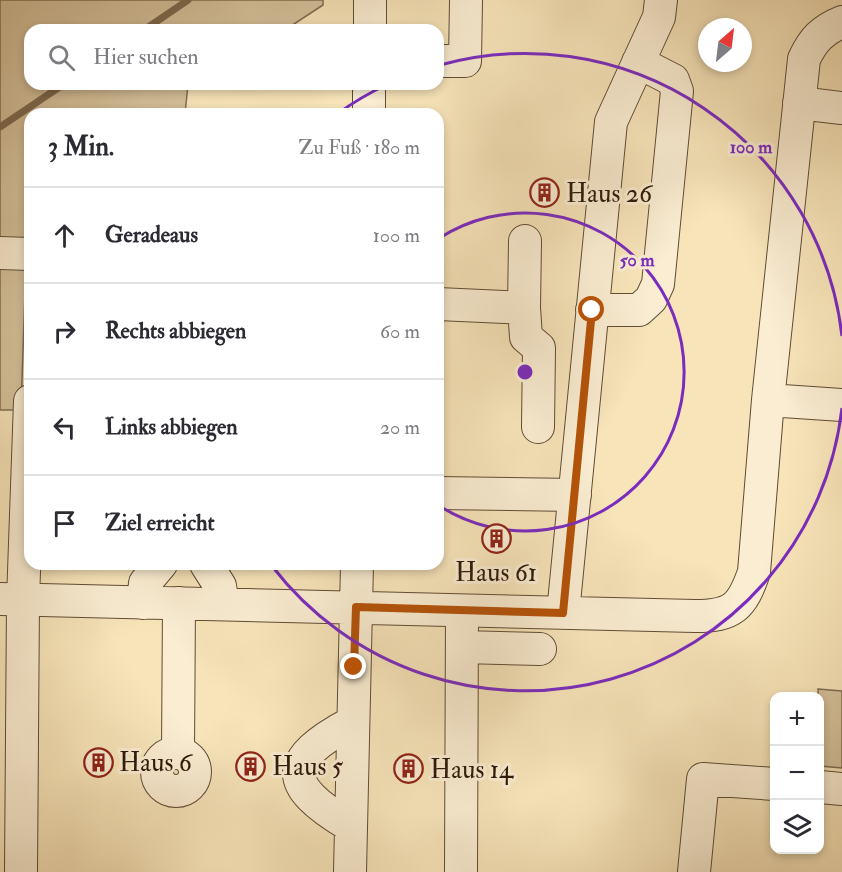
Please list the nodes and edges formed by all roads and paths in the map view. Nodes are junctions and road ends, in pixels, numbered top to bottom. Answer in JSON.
{"nodes":[{"id":1,"x":370,"y":0,"type":"edge"},
{"id":2,"x":466,"y":0,"type":"edge"},
{"id":3,"x":660,"y":0,"type":"edge"},
{"id":4,"x":842,"y":22,"type":"edge"},
{"id":5,"x":370,"y":24,"type":"edge"},
{"id":6,"x":444,"y":61,"type":"edge"},
{"id":7,"x":638,"y":62,"type":"junction"},
{"id":8,"x":369,"y":90,"type":"edge"},
{"id":9,"x":799,"y":103,"type":"junction"},
{"id":10,"x":369,"y":108,"type":"edge"},
{"id":11,"x":842,"y":108,"type":"edge"},
{"id":12,"x":525,"y":241,"type":"dead end"},
{"id":13,"x":0,"y":253,"type":"edge"},
{"id":14,"x":24,"y":254,"type":"edge"},
{"id":15,"x":444,"y":304,"type":"edge"},
{"id":16,"x":525,"y":308,"type":"junction"},
{"id":17,"x":592,"y":310,"type":"junction"},
{"id":18,"x":768,"y":400,"type":"junction"},
{"id":19,"x":842,"y":405,"type":"edge"},
{"id":20,"x":538,"y":427,"type":"dead end"},
{"id":21,"x":24,"y":475,"type":"edge"},
{"id":22,"x":444,"y":493,"type":"edge"},
{"id":23,"x":575,"y":495,"type":"junction"},
{"id":24,"x":156,"y":570,"type":"edge"},
{"id":25,"x":210,"y":570,"type":"edge"},
{"id":26,"x":357,"y":570,"type":"edge"},
{"id":27,"x":12,"y":600,"type":"edge"},
{"id":28,"x":143,"y":603,"type":"junction"},
{"id":29,"x":178,"y":603,"type":"junction"},
{"id":30,"x":223,"y":604,"type":"junction"},
{"id":31,"x":356,"y":607,"type":"junction"},
{"id":32,"x":462,"y":611,"type":"junction"},
{"id":33,"x":563,"y":613,"type":"junction"},
{"id":34,"x":462,"y":647,"type":"junction"},
{"id":35,"x":540,"y":649,"type":"dead end"},
{"id":36,"x":351,"y":723,"type":"junction"},
{"id":37,"x":178,"y":753,"type":"dead end"},
{"id":38,"x":770,"y":784,"type":"edge"},
{"id":39,"x":824,"y":788,"type":"edge"},
{"id":40,"x":842,"y":789,"type":"edge"},
{"id":41,"x":349,"y":825,"type":"junction"},
{"id":42,"x":21,"y":872,"type":"edge"},
{"id":43,"x":350,"y":872,"type":"edge"},
{"id":44,"x":460,"y":872,"type":"edge"},
{"id":45,"x":694,"y":872,"type":"edge"}],
"edges":[{"from":1,"to":5,"type":"street"},
{"from":2,"to":6,"type":"street"},
{"from":3,"to":7,"type":"street"},
{"from":4,"to":9,"type":"street"},
{"from":7,"to":17,"type":"street"},
{"from":7,"to":17,"type":"street"},
{"from":8,"to":10,"type":"street"},
{"from":9,"to":11,"type":"street"},
{"from":9,"to":18,"type":"street"},
{"from":12,"to":16,"type":"street"},
{"from":13,"to":14,"type":"street"},
{"from":15,"to":16,"type":"street"},
{"from":16,"to":20,"type":"street"},
{"from":17,"to":23,"type":"street"},
{"from":18,"to":19,"type":"street"},
{"from":18,"to":33,"type":"street"},
{"from":21,"to":27,"type":"street"},
{"from":22,"to":23,"type":"street"},
{"from":23,"to":33,"type":"street"},
{"from":24,"to":28,"type":"street"},
{"from":25,"to":30,"type":"street"},
{"from":26,"to":31,"type":"street"},
{"from":27,"to":28,"type":"street"},
{"from":27,"to":42,"type":"street"},
{"from":28,"to":29,"type":"street"},
{"from":29,"to":30,"type":"street"},
{"from":29,"to":37,"type":"street"},
{"from":30,"to":31,"type":"street"},
{"from":31,"to":32,"type":"street"},
{"from":31,"to":36,"type":"street"},
{"from":32,"to":33,"type":"street"},
{"from":32,"to":34,"type":"street"},
{"from":34,"to":35,"type":"street"},
{"from":34,"to":44,"type":"street"},
{"from":36,"to":41,"type":"street"},
{"from":36,"to":41,"type":"street"},
{"from":38,"to":45,"type":"street"},
{"from":39,"to":40,"type":"street"},
{"from":41,"to":43,"type":"street"}]}
